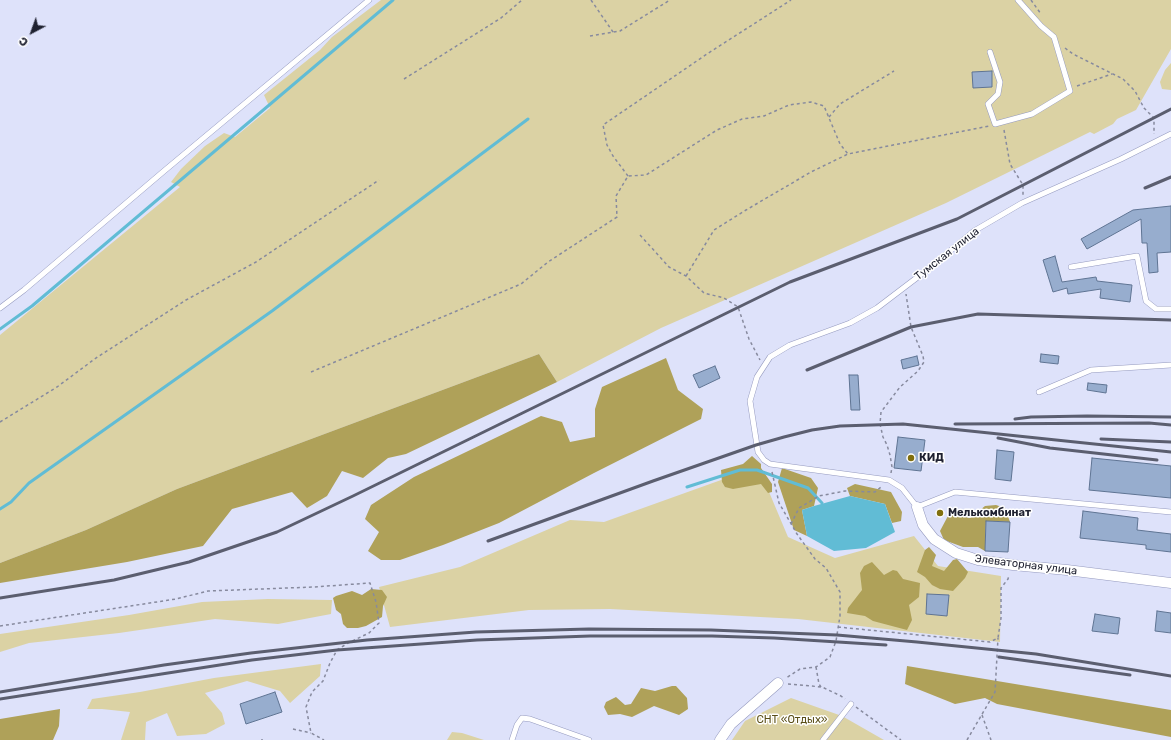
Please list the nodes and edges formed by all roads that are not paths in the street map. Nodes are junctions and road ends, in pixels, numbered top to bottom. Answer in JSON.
{"nodes":[{"id":1,"x":369,"y":0,"type":"edge"},
{"id":2,"x":1018,"y":0,"type":"edge"},
{"id":3,"x":990,"y":52,"type":"dead end"},
{"id":4,"x":1171,"y":134,"type":"edge"},
{"id":5,"x":1071,"y":267,"type":"dead end"},
{"id":6,"x":0,"y":308,"type":"edge"},
{"id":7,"x":1171,"y":309,"type":"edge"},
{"id":8,"x":1171,"y":365,"type":"edge"},
{"id":9,"x":1039,"y":392,"type":"dead end"},
{"id":10,"x":750,"y":401,"type":"joint"},
{"id":11,"x":917,"y":507,"type":"junction"},
{"id":12,"x":1171,"y":512,"type":"edge"},
{"id":13,"x":1171,"y":583,"type":"edge"},
{"id":14,"x":778,"y":683,"type":"road end"},
{"id":15,"x":851,"y":704,"type":"dead end"},
{"id":16,"x":512,"y":740,"type":"edge"},
{"id":17,"x":589,"y":740,"type":"edge"},
{"id":18,"x":720,"y":740,"type":"edge"},
{"id":19,"x":823,"y":740,"type":"edge"}],
"edges":[{"from":1,"to":6,"type":"lane"},
{"from":2,"to":3,"type":"lane"},
{"from":4,"to":10,"type":"lane","name":"Тумская улица"},
{"from":5,"to":7,"type":"lane"},
{"from":8,"to":9,"type":"lane"},
{"from":10,"to":11,"type":"lane","name":"Элеваторная улица"},
{"from":11,"to":12,"type":"lane"},
{"from":11,"to":13,"type":"street","name":"Элеваторная улица"},
{"from":14,"to":18,"type":"street"},
{"from":15,"to":19,"type":"lane"},
{"from":16,"to":17,"type":"lane"}]}
